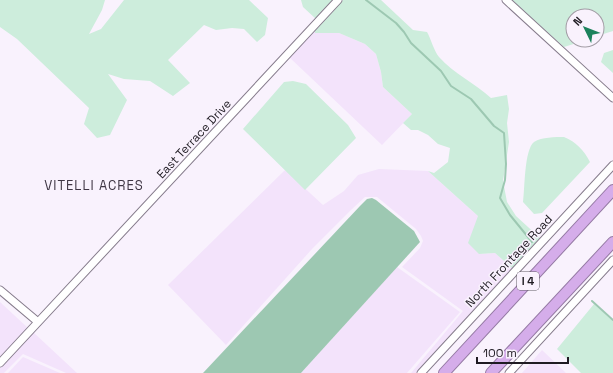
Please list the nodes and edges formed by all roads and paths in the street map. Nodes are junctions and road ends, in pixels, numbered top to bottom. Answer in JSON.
{"nodes":[{"id":1,"x":338,"y":0,"type":"edge"},
{"id":2,"x":506,"y":0,"type":"edge"},
{"id":3,"x":613,"y":98,"type":"edge"},
{"id":4,"x":613,"y":165,"type":"edge"},
{"id":5,"x":613,"y":190,"type":"edge"},
{"id":6,"x":613,"y":242,"type":"edge"},
{"id":7,"x":613,"y":260,"type":"edge"},
{"id":8,"x":0,"y":290,"type":"edge"},
{"id":9,"x":38,"y":322,"type":"junction"},
{"id":10,"x":0,"y":363,"type":"edge"},
{"id":11,"x":421,"y":373,"type":"edge"},
{"id":12,"x":444,"y":373,"type":"edge"},
{"id":13,"x":491,"y":373,"type":"edge"},
{"id":14,"x":509,"y":373,"type":"edge"}],
"edges":[{"from":1,"to":9,"type":"street","name":"East Terrace Drive"},
{"from":2,"to":3,"type":"street"},
{"from":4,"to":11,"type":"street","name":"North Frontage Road"},
{"from":5,"to":12,"type":"highway","number":"I 4"},
{"from":6,"to":13,"type":"highway"},
{"from":7,"to":14,"type":"street"},
{"from":8,"to":9,"type":"street"},
{"from":9,"to":10,"type":"street","name":"East Terrace Drive"}]}
